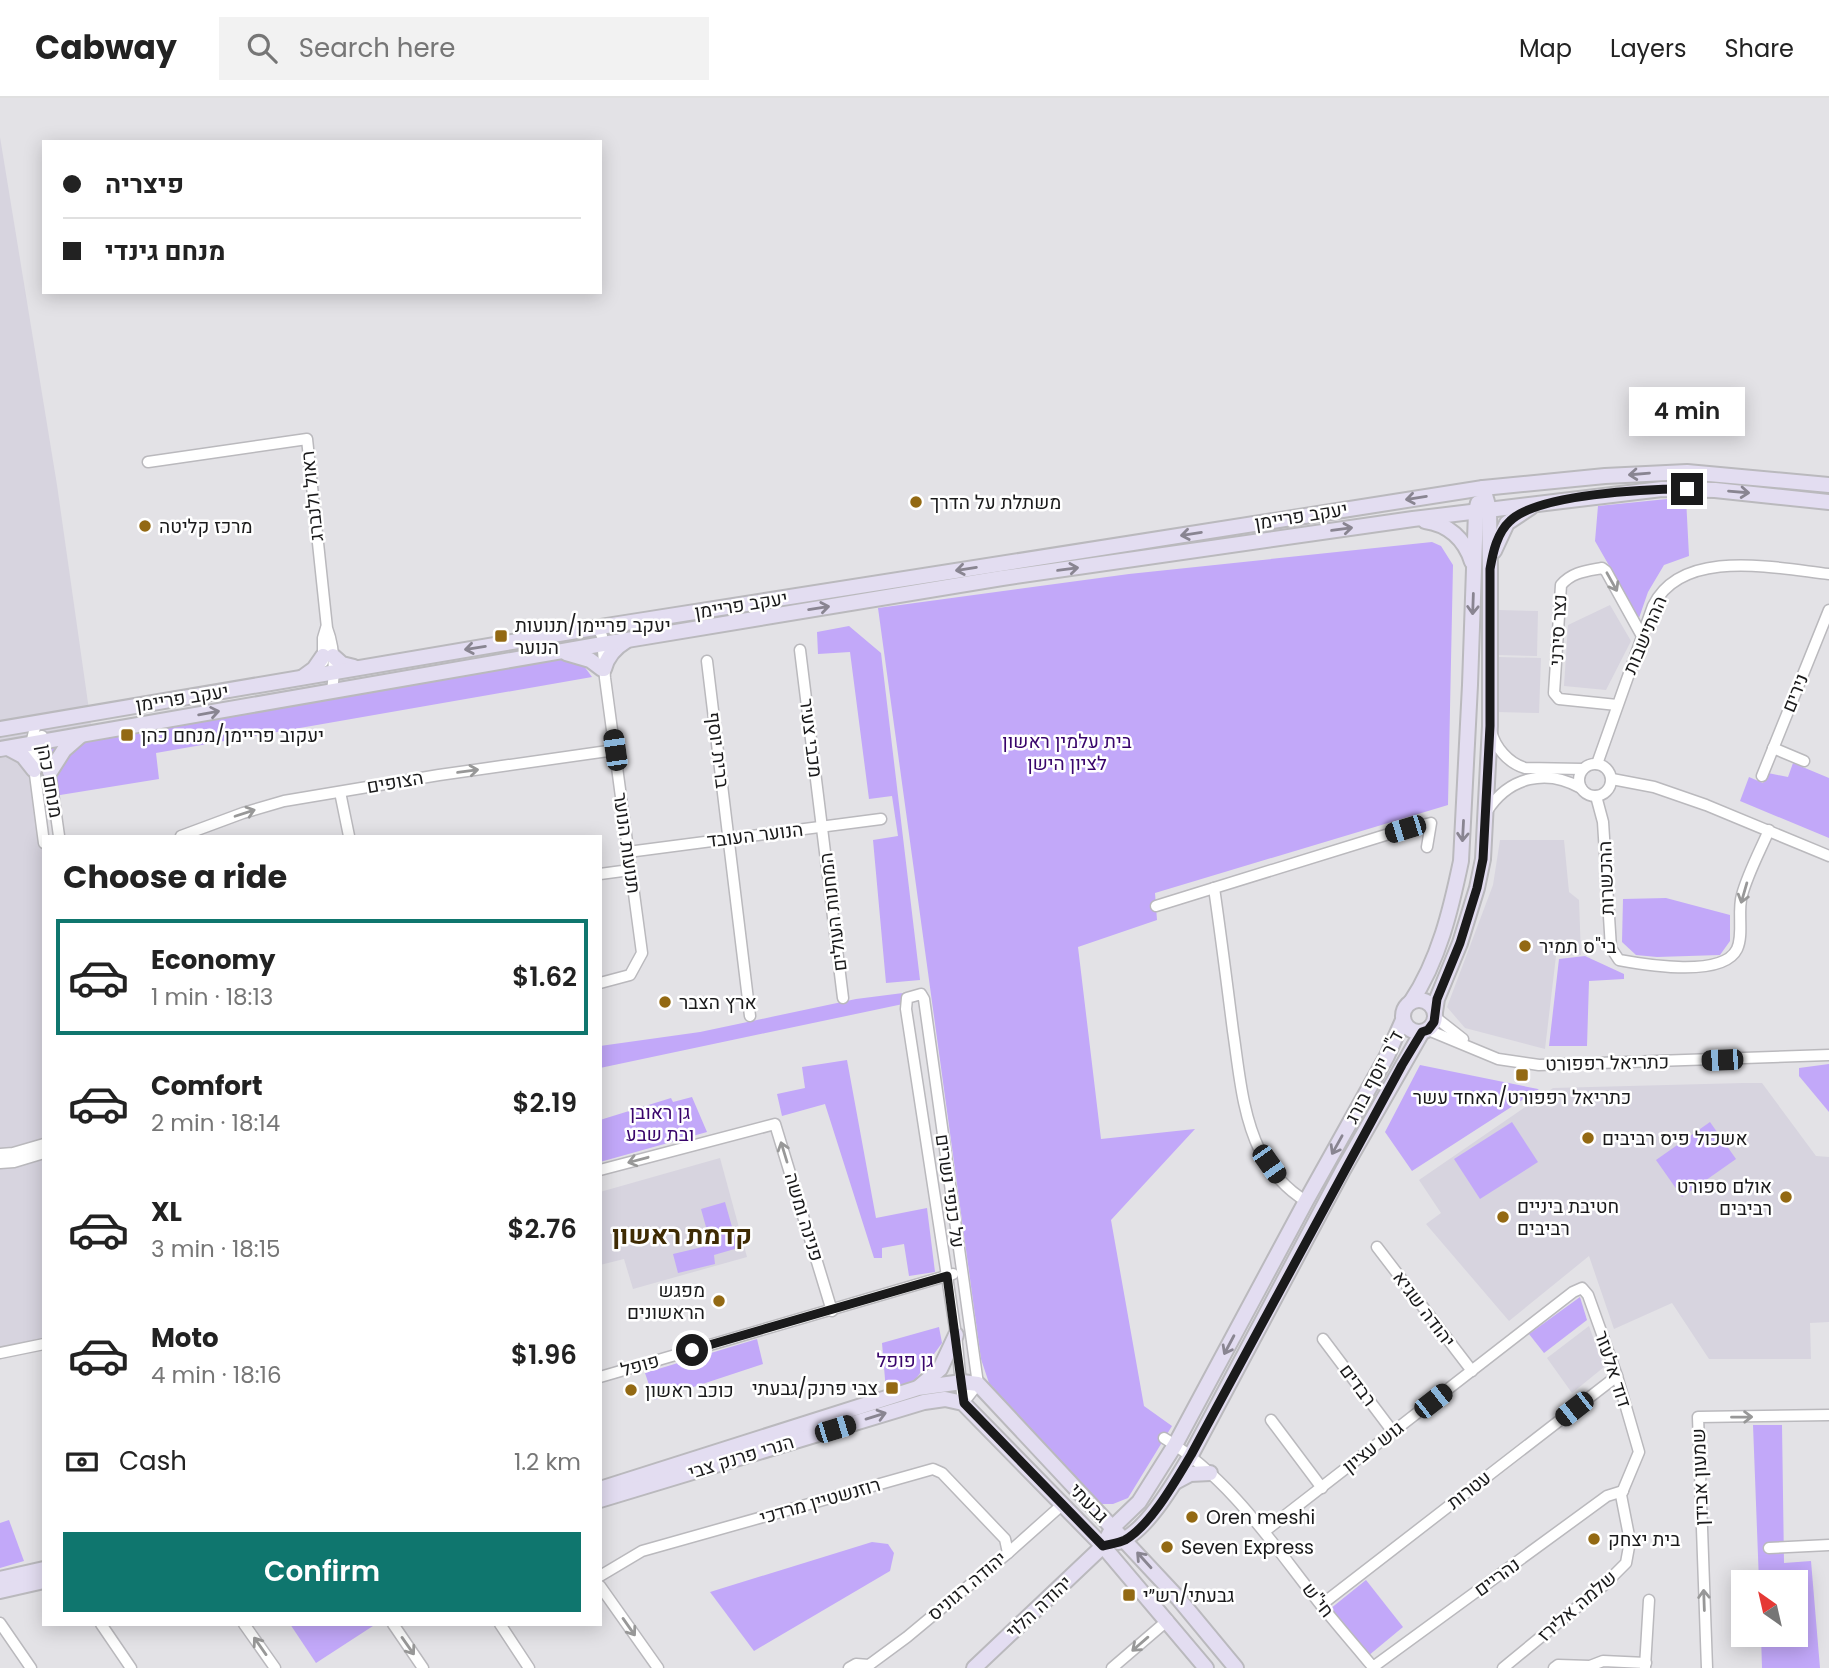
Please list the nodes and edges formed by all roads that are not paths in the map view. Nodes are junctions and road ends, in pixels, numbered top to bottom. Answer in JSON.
{"nodes":[{"id":1,"x":148,"y":462,"type":"dead end"},
{"id":2,"x":1829,"y":485,"type":"edge"},
{"id":3,"x":1483,"y":488,"type":"junction"},
{"id":4,"x":1550,"y":501,"type":"junction"},
{"id":5,"x":1829,"y":502,"type":"edge"},
{"id":6,"x":1482,"y":510,"type":"junction"},
{"id":7,"x":1413,"y":519,"type":"junction"},
{"id":8,"x":1475,"y":568,"type":"junction"},
{"id":9,"x":1490,"y":569,"type":"junction"},
{"id":10,"x":1829,"y":574,"type":"edge"},
{"id":11,"x":1829,"y":610,"type":"edge"},
{"id":12,"x":598,"y":628,"type":"junction"},
{"id":13,"x":1642,"y":636,"type":"junction"},
{"id":14,"x":628,"y":640,"type":"junction"},
{"id":15,"x":600,"y":645,"type":"junction"},
{"id":16,"x":800,"y":650,"type":"dead end"},
{"id":17,"x":562,"y":652,"type":"junction"},
{"id":18,"x":328,"y":656,"type":"junction"},
{"id":19,"x":707,"y":661,"type":"dead end"},
{"id":20,"x":359,"y":668,"type":"junction"},
{"id":21,"x":604,"y":672,"type":"junction"},
{"id":22,"x":329,"y":673,"type":"junction"},
{"id":23,"x":302,"y":678,"type":"junction"},
{"id":24,"x":332,"y":692,"type":"junction"},
{"id":25,"x":1617,"y":705,"type":"junction"},
{"id":26,"x":36,"y":723,"type":"junction"},
{"id":27,"x":1490,"y":726,"type":"junction"},
{"id":28,"x":0,"y":729,"type":"edge"},
{"id":29,"x":81,"y":736,"type":"junction"},
{"id":30,"x":38,"y":743,"type":"junction"},
{"id":31,"x":4,"y":748,"type":"edge"},
{"id":32,"x":1773,"y":748,"type":"junction"},
{"id":33,"x":615,"y":750,"type":"junction"},
{"id":34,"x":1804,"y":761,"type":"dead end"},
{"id":35,"x":1597,"y":764,"type":"junction"},
{"id":36,"x":34,"y":769,"type":"junction"},
{"id":37,"x":1583,"y":769,"type":"junction"},
{"id":38,"x":50,"y":772,"type":"junction"},
{"id":39,"x":1762,"y":776,"type":"dead end"},
{"id":40,"x":1612,"y":779,"type":"junction"},
{"id":41,"x":1581,"y":788,"type":"junction"},
{"id":42,"x":340,"y":792,"type":"junction"},
{"id":43,"x":1596,"y":796,"type":"junction"},
{"id":44,"x":1487,"y":811,"type":"junction"},
{"id":45,"x":881,"y":819,"type":"dead end"},
{"id":46,"x":823,"y":827,"type":"junction"},
{"id":47,"x":1769,"y":830,"type":"junction"},
{"id":48,"x":43,"y":835,"type":"edge"},
{"id":49,"x":59,"y":835,"type":"edge"},
{"id":50,"x":184,"y":835,"type":"edge"},
{"id":51,"x":349,"y":835,"type":"edge"},
{"id":52,"x":729,"y":839,"type":"junction"},
{"id":53,"x":1427,"y":847,"type":"dead end"},
{"id":54,"x":628,"y":852,"type":"junction"},
{"id":55,"x":1829,"y":856,"type":"edge"},
{"id":56,"x":630,"y":870,"type":"junction"},
{"id":57,"x":602,"y":874,"type":"edge"},
{"id":58,"x":1214,"y":888,"type":"junction"},
{"id":59,"x":1156,"y":906,"type":"dead end"},
{"id":60,"x":602,"y":982,"type":"edge"},
{"id":61,"x":843,"y":998,"type":"dead end"},
{"id":62,"x":1411,"y":1002,"type":"junction"},
{"id":63,"x":750,"y":1016,"type":"dead end"},
{"id":64,"x":1403,"y":1020,"type":"junction"},
{"id":65,"x":1430,"y":1023,"type":"junction"},
{"id":66,"x":1829,"y":1055,"type":"edge"},
{"id":67,"x":42,"y":1145,"type":"edge"},
{"id":68,"x":0,"y":1154,"type":"edge"},
{"id":69,"x":42,"y":1154,"type":"edge"},
{"id":70,"x":0,"y":1163,"type":"edge"},
{"id":71,"x":602,"y":1169,"type":"edge"},
{"id":72,"x":1306,"y":1201,"type":"junction"},
{"id":73,"x":1377,"y":1247,"type":"dead end"},
{"id":74,"x":961,"y":1271,"type":"junction"},
{"id":75,"x":947,"y":1276,"type":"junction"},
{"id":76,"x":1582,"y":1288,"type":"joint"},
{"id":77,"x":832,"y":1311,"type":"junction"},
{"id":78,"x":956,"y":1335,"type":"junction"},
{"id":79,"x":1323,"y":1339,"type":"dead end"},
{"id":80,"x":42,"y":1345,"type":"edge"},
{"id":81,"x":0,"y":1353,"type":"edge"},
{"id":82,"x":1472,"y":1371,"type":"junction"},
{"id":83,"x":602,"y":1376,"type":"edge"},
{"id":84,"x":1617,"y":1376,"type":"junction"},
{"id":85,"x":962,"y":1382,"type":"junction"},
{"id":86,"x":978,"y":1384,"type":"junction"},
{"id":87,"x":918,"y":1388,"type":"junction"},
{"id":88,"x":964,"y":1403,"type":"junction"},
{"id":89,"x":1829,"y":1415,"type":"edge"},
{"id":90,"x":1271,"y":1420,"type":"dead end"},
{"id":91,"x":1393,"y":1432,"type":"junction"},
{"id":92,"x":1170,"y":1441,"type":"junction"},
{"id":93,"x":1639,"y":1452,"type":"joint"},
{"id":94,"x":1191,"y":1455,"type":"junction"},
{"id":95,"x":1210,"y":1473,"type":"junction"},
{"id":96,"x":1174,"y":1483,"type":"junction"},
{"id":97,"x":602,"y":1488,"type":"edge"},
{"id":98,"x":1322,"y":1488,"type":"junction"},
{"id":99,"x":1623,"y":1491,"type":"junction"},
{"id":100,"x":602,"y":1499,"type":"edge"},
{"id":101,"x":1139,"y":1502,"type":"junction"},
{"id":102,"x":1063,"y":1504,"type":"junction"},
{"id":103,"x":1094,"y":1508,"type":"junction"},
{"id":104,"x":1113,"y":1527,"type":"junction"},
{"id":105,"x":1265,"y":1531,"type":"junction"},
{"id":106,"x":1125,"y":1540,"type":"junction"},
{"id":107,"x":1829,"y":1545,"type":"edge"},
{"id":108,"x":1103,"y":1546,"type":"junction"},
{"id":109,"x":1769,"y":1548,"type":"dead end"},
{"id":110,"x":1009,"y":1553,"type":"junction"},
{"id":111,"x":42,"y":1569,"type":"edge"},
{"id":112,"x":602,"y":1575,"type":"edge"},
{"id":113,"x":0,"y":1579,"type":"edge"},
{"id":114,"x":42,"y":1581,"type":"edge"},
{"id":115,"x":602,"y":1589,"type":"edge"},
{"id":116,"x":0,"y":1591,"type":"edge"},
{"id":117,"x":1649,"y":1600,"type":"dead end"},
{"id":118,"x":1321,"y":1605,"type":"junction"},
{"id":119,"x":1168,"y":1620,"type":"junction"},
{"id":120,"x":0,"y":1623,"type":"edge"},
{"id":121,"x":101,"y":1626,"type":"edge"},
{"id":122,"x":245,"y":1626,"type":"edge"},
{"id":123,"x":394,"y":1626,"type":"edge"},
{"id":124,"x":501,"y":1626,"type":"edge"},
{"id":125,"x":1646,"y":1665,"type":"edge"},
{"id":126,"x":869,"y":1666,"type":"edge"},
{"id":127,"x":1373,"y":1667,"type":"edge"},
{"id":128,"x":31,"y":1668,"type":"edge"},
{"id":129,"x":131,"y":1668,"type":"edge"},
{"id":130,"x":275,"y":1668,"type":"edge"},
{"id":131,"x":424,"y":1668,"type":"edge"},
{"id":132,"x":529,"y":1668,"type":"edge"},
{"id":133,"x":658,"y":1668,"type":"edge"},
{"id":134,"x":849,"y":1668,"type":"edge"},
{"id":135,"x":974,"y":1668,"type":"edge"},
{"id":136,"x":1112,"y":1668,"type":"edge"},
{"id":137,"x":1206,"y":1668,"type":"edge"},
{"id":138,"x":1236,"y":1668,"type":"edge"},
{"id":139,"x":1503,"y":1668,"type":"edge"},
{"id":140,"x":1554,"y":1668,"type":"edge"},
{"id":141,"x":1707,"y":1668,"type":"edge"}],
"edges":[{"from":1,"to":18,"type":"street","name":"ראול ולנברג"},
{"from":2,"to":3,"type":"street","name":"יעקב פריימן","one_way":true},
{"from":3,"to":6,"type":"street","name":"ד\"ר יוסף בורג"},
{"from":3,"to":12,"type":"street","name":"יעקב פריימן","one_way":true},
{"from":4,"to":5,"type":"street","name":"יעקב פריימן","one_way":true},
{"from":4,"to":6,"type":"street","name":"יעקב פריימן"},
{"from":4,"to":9,"type":"street"},
{"from":6,"to":7,"type":"street","name":"יעקב פריימן"},
{"from":6,"to":8,"type":"street","name":"ד\"ר יוסף בורג"},
{"from":6,"to":9,"type":"street","name":"ד\"ר יוסף בורג"},
{"from":7,"to":8,"type":"street"},
{"from":14,"to":7,"type":"street","name":"יעקב פריימן","one_way":true},
{"from":8,"to":62,"type":"street","name":"ד\"ר יוסף בורג","one_way":true},
{"from":9,"to":27,"type":"street","name":"ד\"ר יוסף בורג"},
{"from":10,"to":13,"type":"street","name":"ההתישבות"},
{"from":11,"to":32,"type":"street","name":"נירים"},
{"from":12,"to":15,"type":"street","name":"תנועות הנוער"},
{"from":12,"to":20,"type":"street","name":"יעקב פריימן","one_way":true},
{"from":13,"to":25,"type":"street","name":"ההתישבות"},
{"from":25,"to":13,"type":"street","name":"נצר סירני","one_way":true},
{"from":14,"to":15,"type":"street","name":"יעקב פריימן"},
{"from":14,"to":21,"type":"street"},
{"from":15,"to":17,"type":"street","name":"יעקב פריימן"},
{"from":15,"to":21,"type":"street","name":"תנועות הנוער"},
{"from":16,"to":46,"type":"street","name":"מכבי צעיר"},
{"from":17,"to":21,"type":"street"},
{"from":17,"to":24,"type":"street","name":"יעקב פריימן"},
{"from":18,"to":20,"type":"street"},
{"from":18,"to":22,"type":"street","name":"ראול ולנברג"},
{"from":18,"to":23,"type":"street"},
{"from":19,"to":52,"type":"street","name":"ברית יוסף"},
{"from":20,"to":22,"type":"street","name":"יעקב פריימן"},
{"from":21,"to":33,"type":"street","name":"תנועות הנוער"},
{"from":22,"to":23,"type":"street","name":"יעקב פריימן"},
{"from":22,"to":24,"type":"street","name":"ראול ולנברג"},
{"from":23,"to":26,"type":"street","name":"יעקב פריימן"},
{"from":29,"to":24,"type":"street","name":"יעקב פריימן","one_way":true},
{"from":25,"to":35,"type":"street","name":"ההתישבות"},
{"from":26,"to":28,"type":"street","name":"יעקב פריימן"},
{"from":26,"to":30,"type":"street","name":"מנחם כהן"},
{"from":27,"to":37,"type":"street"},
{"from":27,"to":44,"type":"street","name":"ד\"ר יוסף בורג"},
{"from":29,"to":30,"type":"street","name":"יעקב פריימן"},
{"from":29,"to":38,"type":"street"},
{"from":30,"to":31,"type":"street","name":"יעקב פריימן"},
{"from":30,"to":36,"type":"street","name":"מנחם כהן"},
{"from":30,"to":38,"type":"street","name":"מנחם כהן"},
{"from":31,"to":36,"type":"street"},
{"from":32,"to":34,"type":"street"},
{"from":32,"to":39,"type":"street","name":"נירים"},
{"from":42,"to":33,"type":"street","name":"הצופים","one_way":true},
{"from":33,"to":54,"type":"street","name":"תנועות הנוער"},
{"from":35,"to":37,"type":"street"},
{"from":35,"to":40,"type":"street"},
{"from":36,"to":48,"type":"street","name":"מנחם כהן"},
{"from":37,"to":41,"type":"street"},
{"from":38,"to":49,"type":"street","name":"מנחם כהן"},
{"from":40,"to":43,"type":"street"},
{"from":40,"to":47,"type":"street"},
{"from":41,"to":43,"type":"street"},
{"from":41,"to":44,"type":"street"},
{"from":50,"to":42,"type":"street","name":"הצופים","one_way":true},
{"from":42,"to":51,"type":"street"},
{"from":47,"to":43,"type":"street","name":"ההכשרות","one_way":true},
{"from":44,"to":65,"type":"street","name":"ד\"ר יוסף בורג"},
{"from":45,"to":46,"type":"street","name":"הנוער העובד"},
{"from":46,"to":52,"type":"street","name":"הנוער העובד"},
{"from":46,"to":61,"type":"street","name":"המחנות העולים"},
{"from":47,"to":55,"type":"street"},
{"from":52,"to":54,"type":"street","name":"הנוער העובד"},
{"from":52,"to":63,"type":"street","name":"ברית יוסף"},
{"from":53,"to":58,"type":"street"},
{"from":54,"to":56,"type":"street","name":"תנועות הנוער"},
{"from":56,"to":57,"type":"street"},
{"from":56,"to":60,"type":"street","name":"תנועות הנוער"},
{"from":58,"to":59,"type":"street"},
{"from":58,"to":72,"type":"street"},
{"from":62,"to":64,"type":"street"},
{"from":62,"to":65,"type":"street"},
{"from":64,"to":65,"type":"street"},
{"from":64,"to":72,"type":"street","name":"ד\"ר יוסף בורג","one_way":true},
{"from":65,"to":66,"type":"street","name":"כתריאל רפפורט"},
{"from":65,"to":94,"type":"street","name":"ד\"ר יוסף בורג"},
{"from":67,"to":68,"type":"street"},
{"from":69,"to":70,"type":"street"},
{"from":77,"to":71,"type":"street","name":"פנינה ומשה","one_way":true},
{"from":72,"to":92,"type":"street","name":"ד\"ר יוסף בורג","one_way":true},
{"from":73,"to":82,"type":"street","name":"יהודה שגיא"},
{"from":74,"to":75,"type":"street","name":"פופל"},
{"from":74,"to":75,"type":"street","name":"על כנפי נשרים"},
{"from":74,"to":86,"type":"street","name":"על כנפי נשרים"},
{"from":75,"to":77,"type":"street","name":"פופל"},
{"from":75,"to":78,"type":"street","name":"על כנפי נשרים"},
{"from":76,"to":82,"type":"street","name":"גוש עציון"},
{"from":76,"to":84,"type":"street","name":"דוד אלעזר"},
{"from":77,"to":83,"type":"street","name":"פופל"},
{"from":78,"to":85,"type":"street","name":"על כנפי נשרים"},
{"from":78,"to":87,"type":"street"},
{"from":79,"to":91,"type":"street","name":"רבדים"},
{"from":80,"to":81,"type":"street"},
{"from":82,"to":91,"type":"street","name":"גוש עציון"},
{"from":84,"to":93,"type":"street","name":"דוד אלעזר"},
{"from":84,"to":118,"type":"street","name":"עטרות"},
{"from":85,"to":86,"type":"street"},
{"from":85,"to":87,"type":"street","name":"הנרי פרנק צבי"},
{"from":85,"to":88,"type":"street","name":"על כנפי נשרים"},
{"from":86,"to":88,"type":"street"},
{"from":86,"to":103,"type":"street","name":"גבעתי"},
{"from":87,"to":97,"type":"street","name":"הנרי פרנק צבי"},
{"from":100,"to":88,"type":"street","name":"הנרי פרנק צבי","one_way":true},
{"from":88,"to":102,"type":"street","name":"גבעתי"},
{"from":141,"to":89,"type":"street","name":"שמעון אבידן","one_way":true},
{"from":90,"to":98,"type":"street"},
{"from":91,"to":98,"type":"street","name":"גוש עציון"},
{"from":92,"to":94,"type":"street","name":"חי\"ש"},
{"from":92,"to":101,"type":"street","name":"ד\"ר יוסף בורג"},
{"from":93,"to":99,"type":"street","name":"שלמה אלירז"},
{"from":94,"to":95,"type":"street","name":"חי\"ש"},
{"from":94,"to":96,"type":"street","name":"ד\"ר יוסף בורג"},
{"from":95,"to":96,"type":"street"},
{"from":95,"to":105,"type":"street","name":"חי\"ש"},
{"from":96,"to":106,"type":"street","name":"ד\"ר יוסף בורג"},
{"from":98,"to":105,"type":"street","name":"גוש עציון"},
{"from":99,"to":127,"type":"street","name":"נהריים"},
{"from":99,"to":139,"type":"street","name":"שלמה אלירז"},
{"from":101,"to":103,"type":"street"},
{"from":101,"to":104,"type":"street","name":"ד\"ר יוסף בורג"},
{"from":102,"to":108,"type":"street","name":"גבעתי"},
{"from":102,"to":110,"type":"street","name":"יהודה רגוניס"},
{"from":103,"to":104,"type":"street","name":"גבעתי"},
{"from":104,"to":106,"type":"street","name":"גבעתי"},
{"from":104,"to":108,"type":"street","name":"ד\"ר יוסף בורג"},
{"from":105,"to":118,"type":"street","name":"חי\"ש"},
{"from":106,"to":108,"type":"street","name":"ד\"ר יוסף בורג"},
{"from":138,"to":106,"type":"street","name":"גבעתי","one_way":true},
{"from":107,"to":109,"type":"street"},
{"from":108,"to":119,"type":"street","name":"גבעתי"},
{"from":108,"to":135,"type":"street","name":"יהודה הלוי"},
{"from":110,"to":112,"type":"street","name":"רוזנשטיין מרדכי"},
{"from":110,"to":126,"type":"street","name":"יהודה רגוניס"},
{"from":111,"to":113,"type":"street"},
{"from":114,"to":116,"type":"street"},
{"from":115,"to":133,"type":"street","one_way":true},
{"from":117,"to":125,"type":"street"},
{"from":118,"to":127,"type":"street","name":"חי\"ש"},
{"from":119,"to":136,"type":"street","one_way":true},
{"from":119,"to":137,"type":"street","name":"גבעתי"},
{"from":120,"to":128,"type":"street"},
{"from":121,"to":129,"type":"street"},
{"from":130,"to":122,"type":"street","one_way":true},
{"from":123,"to":131,"type":"street","one_way":true},
{"from":124,"to":132,"type":"street"},
{"from":125,"to":140,"type":"street"},
{"from":126,"to":134,"type":"street","name":"יהודה רגוניס"}]}
